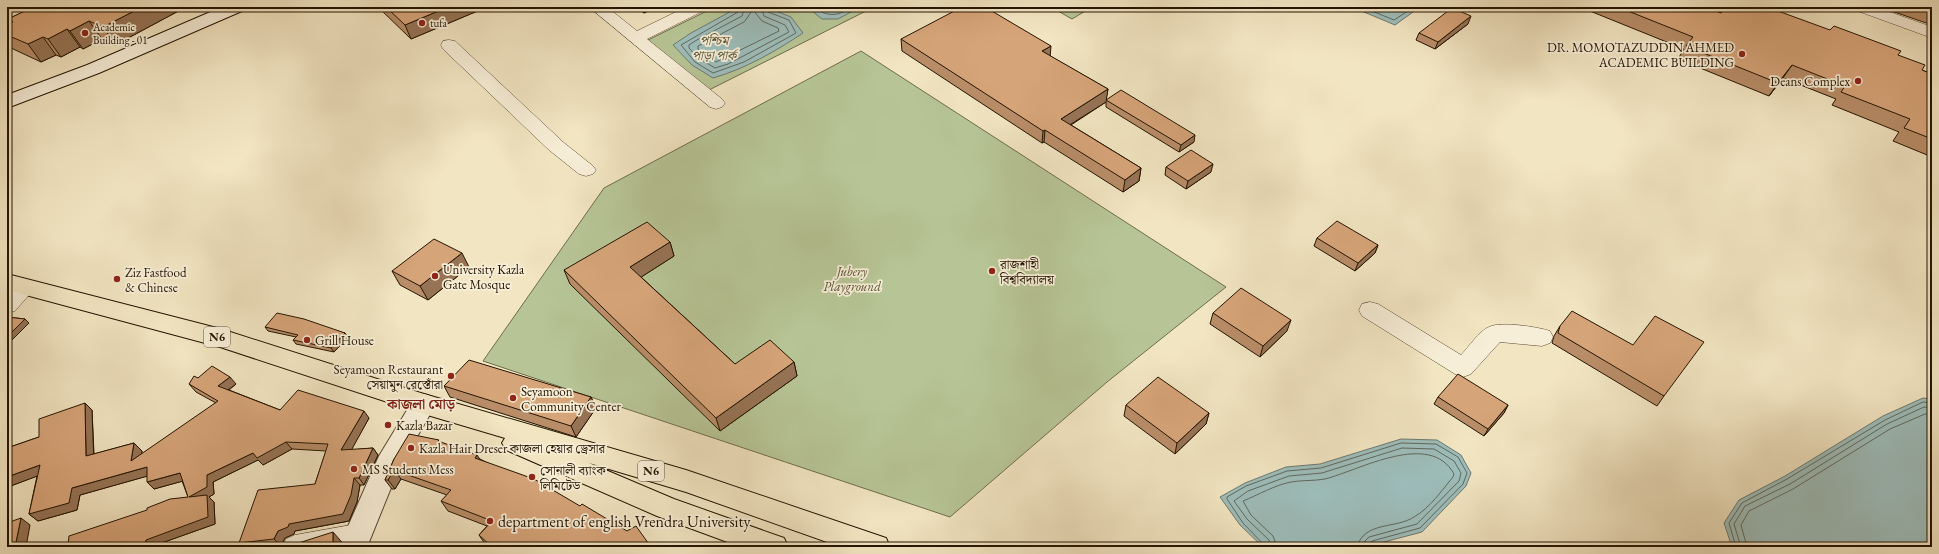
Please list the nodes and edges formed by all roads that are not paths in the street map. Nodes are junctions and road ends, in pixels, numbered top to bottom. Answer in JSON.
{"nodes":[{"id":1,"x":216,"y":7,"type":"edge"},
{"id":2,"x":236,"y":7,"type":"edge"},
{"id":3,"x":597,"y":7,"type":"edge"},
{"id":4,"x":699,"y":7,"type":"edge"},
{"id":5,"x":1861,"y":7,"type":"edge"},
{"id":6,"x":1932,"y":33,"type":"edge"},
{"id":7,"x":636,"y":38,"type":"junction"},
{"id":8,"x":450,"y":45,"type":"dead end"},
{"id":9,"x":7,"y":92,"type":"edge"},
{"id":10,"x":7,"y":102,"type":"edge"},
{"id":11,"x":716,"y":103,"type":"dead end"},
{"id":12,"x":586,"y":170,"type":"dead end"},
{"id":13,"x":16,"y":285,"type":"edge"},
{"id":14,"x":7,"y":305,"type":"edge"},
{"id":15,"x":1370,"y":310,"type":"dead end"},
{"id":16,"x":1542,"y":337,"type":"dead end"},
{"id":17,"x":424,"y":404,"type":"junction"},
{"id":18,"x":355,"y":541,"type":"edge"},
{"id":19,"x":295,"y":547,"type":"edge"},
{"id":20,"x":774,"y":547,"type":"edge"},
{"id":21,"x":876,"y":547,"type":"edge"}],
"edges":[{"from":1,"to":9,"type":"main road"},
{"from":2,"to":10,"type":"main road"},
{"from":3,"to":7,"type":"street"},
{"from":4,"to":7,"type":"street"},
{"from":5,"to":6,"type":"street"},
{"from":7,"to":11,"type":"street"},
{"from":8,"to":12,"type":"street"},
{"from":13,"to":14,"type":"street"},
{"from":13,"to":17,"type":"highway","number":"N6"},
{"from":15,"to":16,"type":"street"},
{"from":17,"to":18,"type":"main road"},
{"from":17,"to":20,"type":"highway","number":"N6"},
{"from":17,"to":21,"type":"highway","number":"N6"},
{"from":18,"to":19,"type":"street"}]}
